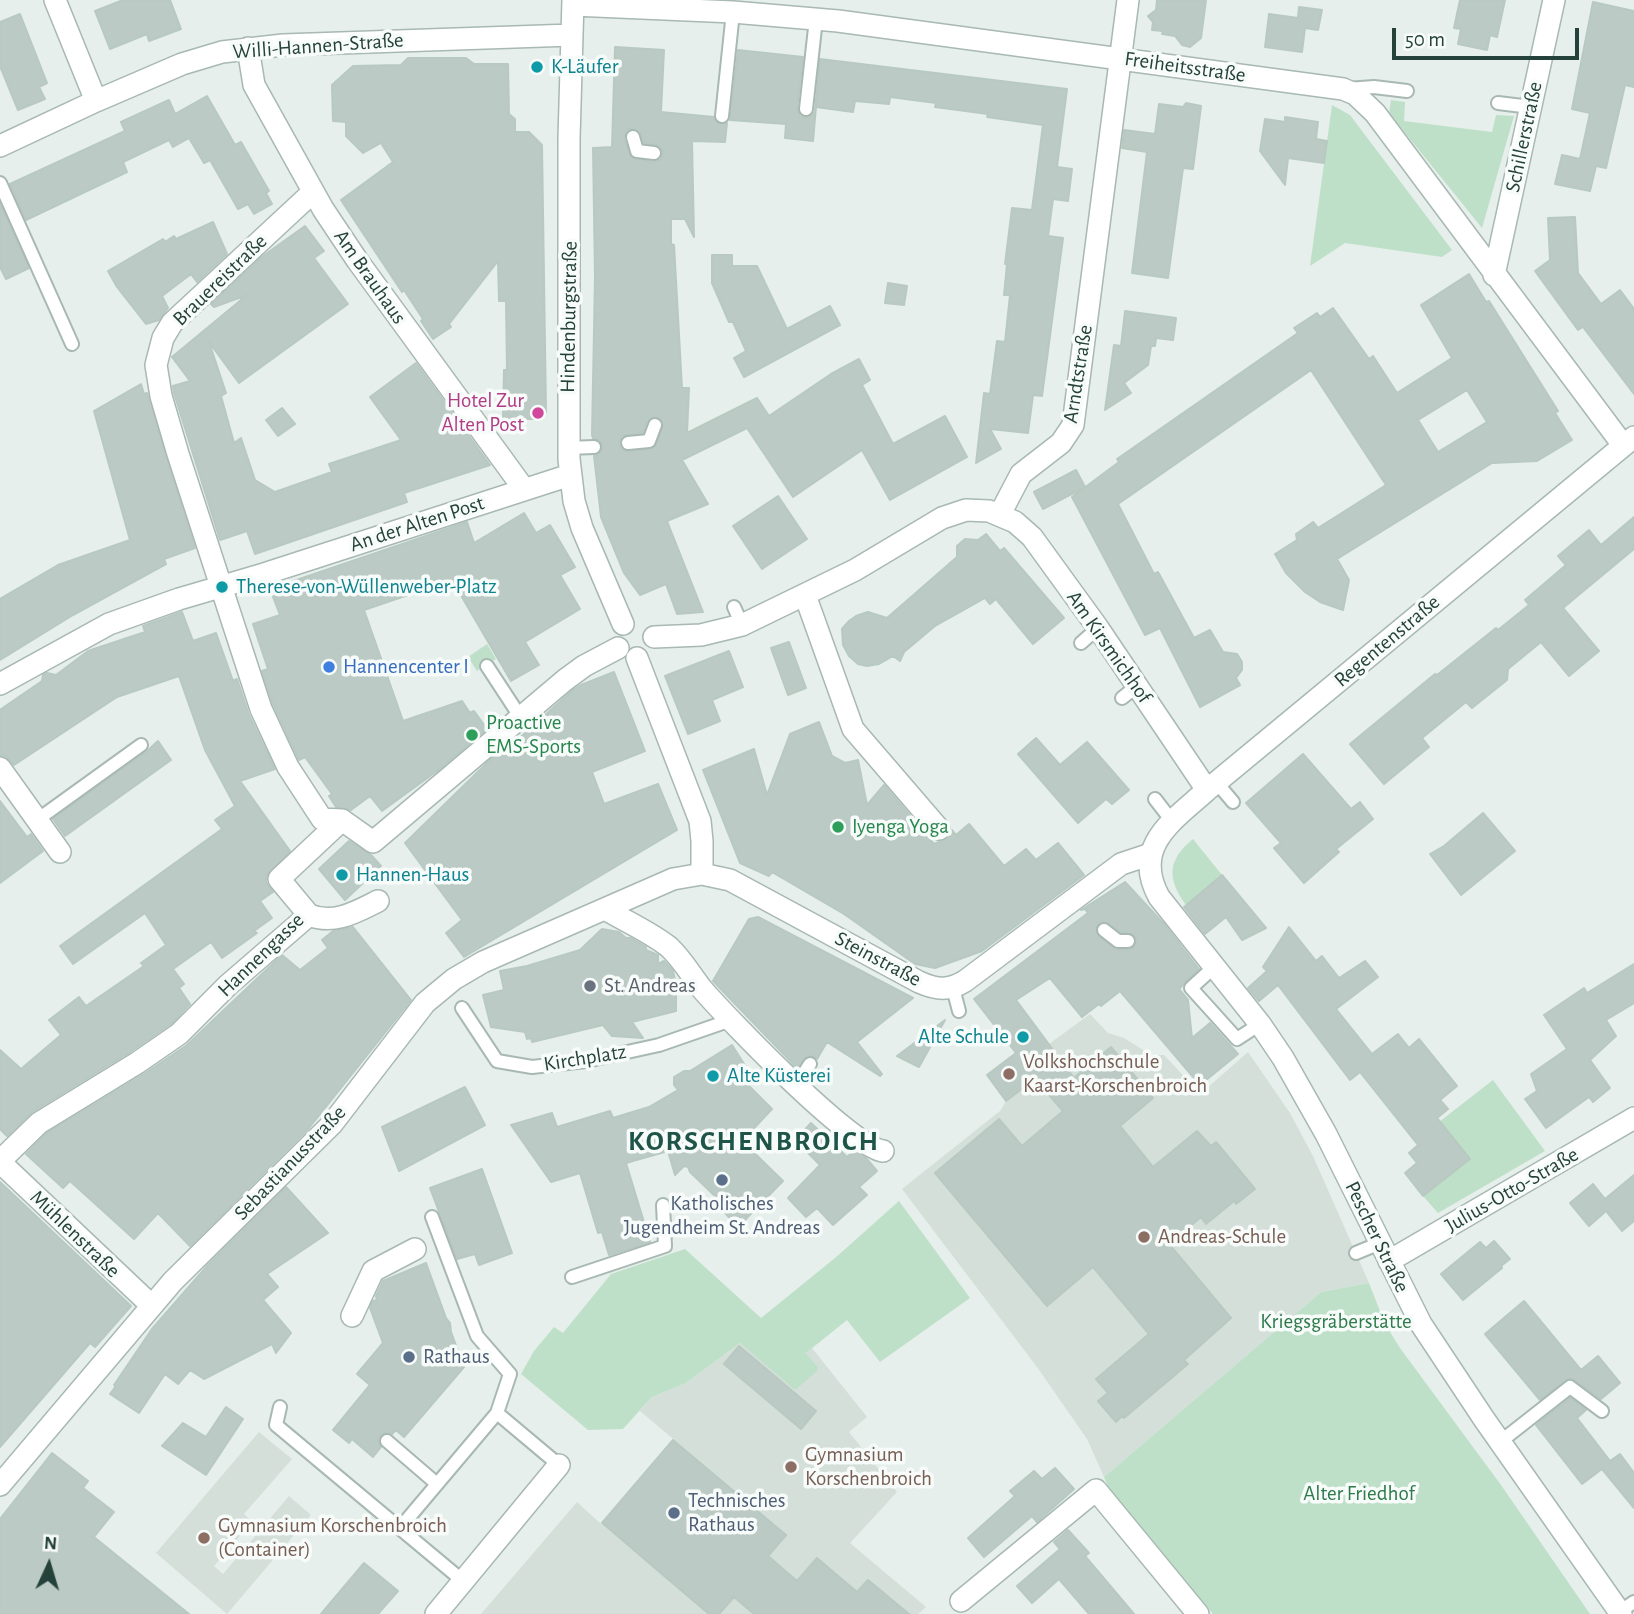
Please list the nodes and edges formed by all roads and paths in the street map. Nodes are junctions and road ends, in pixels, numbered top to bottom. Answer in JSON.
{"nodes":[{"id":1,"x":55,"y":0,"type":"edge"},
{"id":2,"x":1128,"y":0,"type":"edge"},
{"id":3,"x":1554,"y":0,"type":"edge"},
{"id":4,"x":573,"y":2,"type":"edge"},
{"id":5,"x":733,"y":12,"type":"junction"},
{"id":6,"x":816,"y":19,"type":"junction"},
{"id":7,"x":572,"y":35,"type":"junction"},
{"id":8,"x":248,"y":48,"type":"junction"},
{"id":9,"x":1121,"y":58,"type":"junction"},
{"id":10,"x":1343,"y":89,"type":"junction"},
{"id":11,"x":1407,"y":91,"type":"dead end"},
{"id":12,"x":96,"y":101,"type":"junction"},
{"id":13,"x":1499,"y":103,"type":"dead end"},
{"id":14,"x":1531,"y":107,"type":"junction"},
{"id":15,"x":806,"y":109,"type":"dead end"},
{"id":16,"x":722,"y":116,"type":"dead end"},
{"id":17,"x":632,"y":137,"type":"dead end"},
{"id":18,"x":0,"y":146,"type":"edge"},
{"id":19,"x":654,"y":153,"type":"dead end"},
{"id":20,"x":0,"y":183,"type":"edge"},
{"id":21,"x":313,"y":192,"type":"junction"},
{"id":22,"x":1494,"y":275,"type":"junction"},
{"id":23,"x":72,"y":344,"type":"dead end"},
{"id":24,"x":655,"y":425,"type":"dead end"},
{"id":25,"x":1628,"y":441,"type":"edge"},
{"id":26,"x":628,"y":443,"type":"dead end"},
{"id":27,"x":594,"y":447,"type":"dead end"},
{"id":28,"x":568,"y":448,"type":"junction"},
{"id":29,"x":570,"y":475,"type":"junction"},
{"id":30,"x":524,"y":489,"type":"junction"},
{"id":31,"x":1000,"y":514,"type":"junction"},
{"id":32,"x":220,"y":587,"type":"junction"},
{"id":33,"x":805,"y":595,"type":"junction"},
{"id":34,"x":623,"y":625,"type":"junction"},
{"id":35,"x":1098,"y":628,"type":"junction"},
{"id":36,"x":653,"y":637,"type":"junction"},
{"id":37,"x":1081,"y":643,"type":"dead end"},
{"id":38,"x":618,"y":648,"type":"junction"},
{"id":39,"x":637,"y":659,"type":"junction"},
{"id":40,"x":487,"y":666,"type":"dead end"},
{"id":41,"x":0,"y":684,"type":"edge"},
{"id":42,"x":520,"y":718,"type":"junction"},
{"id":43,"x":141,"y":745,"type":"dead end"},
{"id":44,"x":0,"y":768,"type":"edge"},
{"id":45,"x":1212,"y":787,"type":"junction"},
{"id":46,"x":1155,"y":800,"type":"dead end"},
{"id":47,"x":1233,"y":803,"type":"dead end"},
{"id":48,"x":37,"y":820,"type":"junction"},
{"id":49,"x":342,"y":820,"type":"junction"},
{"id":50,"x":1172,"y":821,"type":"junction"},
{"id":51,"x":939,"y":829,"type":"dead end"},
{"id":52,"x":60,"y":852,"type":"dead end"},
{"id":53,"x":1151,"y":854,"type":"junction"},
{"id":54,"x":702,"y":873,"type":"junction"},
{"id":55,"x":378,"y":901,"type":"dead end"},
{"id":56,"x":605,"y":909,"type":"junction"},
{"id":57,"x":309,"y":915,"type":"junction"},
{"id":58,"x":1104,"y":930,"type":"dead end"},
{"id":59,"x":1128,"y":941,"type":"dead end"},
{"id":60,"x":1214,"y":967,"type":"junction"},
{"id":61,"x":953,"y":988,"type":"junction"},
{"id":62,"x":462,"y":1008,"type":"dead end"},
{"id":63,"x":959,"y":1011,"type":"dead end"},
{"id":64,"x":731,"y":1020,"type":"junction"},
{"id":65,"x":1260,"y":1024,"type":"junction"},
{"id":66,"x":810,"y":1064,"type":"dead end"},
{"id":67,"x":797,"y":1084,"type":"junction"},
{"id":68,"x":1634,"y":1118,"type":"edge"},
{"id":69,"x":883,"y":1152,"type":"dead end"},
{"id":70,"x":0,"y":1161,"type":"edge"},
{"id":71,"x":663,"y":1205,"type":"dead end"},
{"id":72,"x":432,"y":1217,"type":"dead end"},
{"id":73,"x":415,"y":1250,"type":"dead end"},
{"id":74,"x":1385,"y":1252,"type":"junction"},
{"id":75,"x":1356,"y":1253,"type":"dead end"},
{"id":76,"x":572,"y":1277,"type":"dead end"},
{"id":77,"x":150,"y":1305,"type":"junction"},
{"id":78,"x":352,"y":1316,"type":"dead end"},
{"id":79,"x":281,"y":1407,"type":"dead end"},
{"id":80,"x":1602,"y":1411,"type":"dead end"},
{"id":81,"x":497,"y":1413,"type":"junction"},
{"id":82,"x":387,"y":1441,"type":"dead end"},
{"id":83,"x":1500,"y":1442,"type":"junction"},
{"id":84,"x":559,"y":1465,"type":"joint"},
{"id":85,"x":437,"y":1484,"type":"junction"},
{"id":86,"x":0,"y":1485,"type":"edge"},
{"id":87,"x":400,"y":1528,"type":"junction"},
{"id":88,"x":463,"y":1581,"type":"junction"},
{"id":89,"x":961,"y":1601,"type":"dead end"},
{"id":90,"x":1625,"y":1609,"type":"edge"},
{"id":91,"x":436,"y":1614,"type":"edge"},
{"id":92,"x":1198,"y":1614,"type":"edge"}],
"edges":[{"from":1,"to":12,"type":"street"},
{"from":2,"to":9,"type":"street","name":"Arndtstraße"},
{"from":3,"to":14,"type":"street","name":"Schillerstraße"},
{"from":4,"to":5,"type":"street","name":"Freiheitsstraße"},
{"from":4,"to":7,"type":"street","name":"Hindenburgstraße"},
{"from":5,"to":6,"type":"street","name":"Freiheitsstraße"},
{"from":5,"to":16,"type":"lane"},
{"from":6,"to":9,"type":"street","name":"Freiheitsstraße"},
{"from":6,"to":15,"type":"lane"},
{"from":7,"to":8,"type":"street","name":"Willi-Hannen-Straße"},
{"from":7,"to":28,"type":"street","name":"Hindenburgstraße"},
{"from":8,"to":12,"type":"street","name":"Willi-Hannen-Straße"},
{"from":8,"to":21,"type":"street","name":"Am Brauhaus"},
{"from":9,"to":10,"type":"street","name":"Freiheitsstraße"},
{"from":9,"to":31,"type":"street","name":"Arndtstraße"},
{"from":10,"to":11,"type":"lane"},
{"from":10,"to":22,"type":"street","name":"Freiheitsstraße"},
{"from":12,"to":18,"type":"street","name":"Willi-Hannen-Straße"},
{"from":13,"to":14,"type":"lane"},
{"from":14,"to":22,"type":"street","name":"Schillerstraße"},
{"from":17,"to":19,"type":"lane"},
{"from":20,"to":23,"type":"lane"},
{"from":21,"to":30,"type":"street","name":"Am Brauhaus"},
{"from":21,"to":32,"type":"street","name":"Brauereistraße"},
{"from":22,"to":25,"type":"street","name":"Freiheitsstraße"},
{"from":24,"to":26,"type":"lane"},
{"from":25,"to":45,"type":"street","name":"Regentenstraße"},
{"from":27,"to":28,"type":"lane"},
{"from":28,"to":29,"type":"street","name":"Hindenburgstraße"},
{"from":29,"to":30,"type":"street","name":"An der Alten Post"},
{"from":29,"to":34,"type":"street","name":"Hindenburgstraße"},
{"from":30,"to":32,"type":"street","name":"An der Alten Post"},
{"from":31,"to":33,"type":"street"},
{"from":31,"to":35,"type":"street","name":"Am Kirsmichhof"},
{"from":32,"to":41,"type":"street"},
{"from":32,"to":49,"type":"street"},
{"from":33,"to":36,"type":"street"},
{"from":33,"to":51,"type":"street"},
{"from":34,"to":36,"type":"street"},
{"from":34,"to":38,"type":"street"},
{"from":35,"to":37,"type":"lane"},
{"from":35,"to":45,"type":"street","name":"Am Kirsmichhof"},
{"from":36,"to":39,"type":"street"},
{"from":38,"to":39,"type":"street"},
{"from":38,"to":42,"type":"street"},
{"from":39,"to":54,"type":"street"},
{"from":40,"to":42,"type":"lane"},
{"from":42,"to":49,"type":"street"},
{"from":43,"to":48,"type":"lane"},
{"from":44,"to":48,"type":"street"},
{"from":45,"to":47,"type":"lane"},
{"from":45,"to":50,"type":"street","name":"Regentenstraße"},
{"from":46,"to":50,"type":"lane"},
{"from":48,"to":52,"type":"street"},
{"from":49,"to":57,"type":"street","name":"Hannengasse"},
{"from":50,"to":53,"type":"street","name":"Regentenstraße"},
{"from":53,"to":60,"type":"street","name":"Pescher Straße"},
{"from":53,"to":61,"type":"street"},
{"from":54,"to":56,"type":"street","name":"Sebastianusstraße"},
{"from":54,"to":61,"type":"street","name":"Steinstraße"},
{"from":55,"to":57,"type":"street"},
{"from":56,"to":64,"type":"street"},
{"from":56,"to":77,"type":"street","name":"Sebastianusstraße"},
{"from":57,"to":70,"type":"street","name":"Hannengasse"},
{"from":58,"to":59,"type":"lane"},
{"from":60,"to":65,"type":"street","name":"Pescher Straße"},
{"from":60,"to":65,"type":"lane"},
{"from":61,"to":63,"type":"lane"},
{"from":62,"to":64,"type":"lane","name":"Kirchplatz"},
{"from":64,"to":67,"type":"street"},
{"from":65,"to":74,"type":"street","name":"Pescher Straße"},
{"from":66,"to":67,"type":"lane"},
{"from":67,"to":69,"type":"street"},
{"from":68,"to":74,"type":"street","name":"Julius-Otto-Straße"},
{"from":70,"to":77,"type":"street","name":"Mühlenstraße"},
{"from":71,"to":76,"type":"lane"},
{"from":72,"to":81,"type":"lane"},
{"from":73,"to":78,"type":"street"},
{"from":74,"to":75,"type":"lane"},
{"from":74,"to":83,"type":"street","name":"Pescher Straße"},
{"from":77,"to":86,"type":"street","name":"Sebastianusstraße"},
{"from":79,"to":87,"type":"lane"},
{"from":80,"to":83,"type":"lane"},
{"from":81,"to":84,"type":"lane"},
{"from":81,"to":85,"type":"lane"},
{"from":82,"to":85,"type":"lane"},
{"from":83,"to":90,"type":"street","name":"Pescher Straße"},
{"from":84,"to":88,"type":"street"},
{"from":85,"to":87,"type":"lane"},
{"from":87,"to":88,"type":"lane"},
{"from":88,"to":91,"type":"street"},
{"from":89,"to":92,"type":"street"}]}
